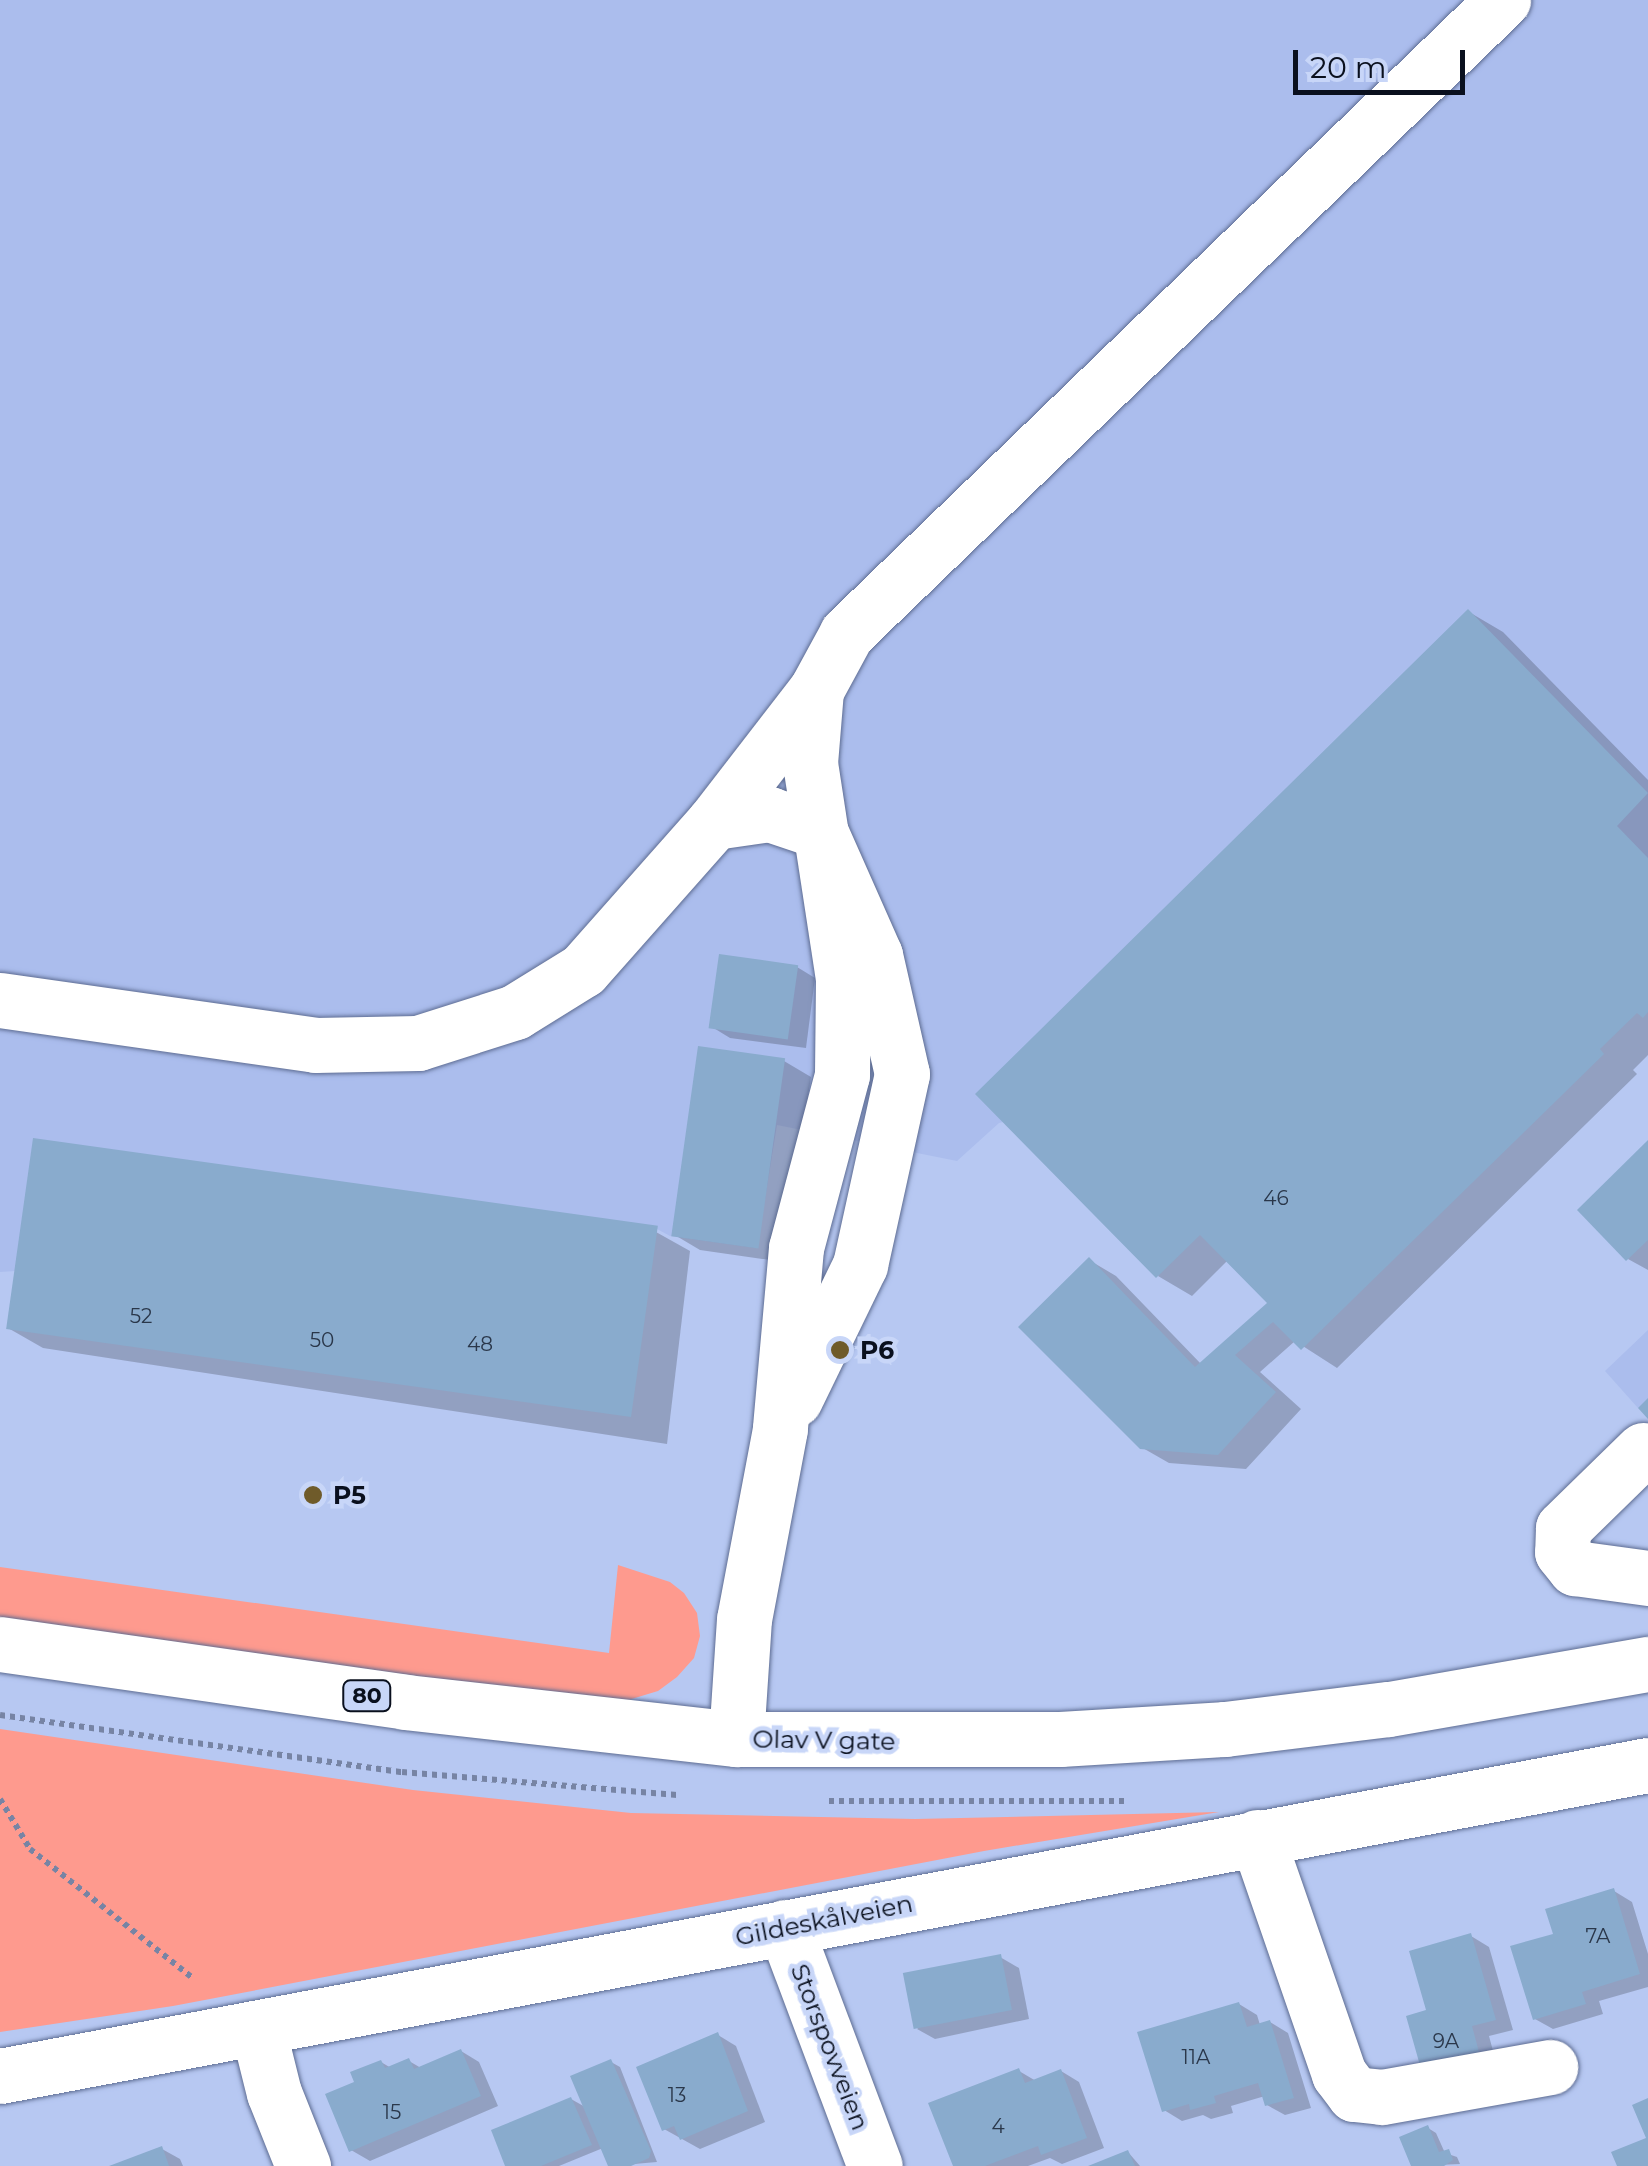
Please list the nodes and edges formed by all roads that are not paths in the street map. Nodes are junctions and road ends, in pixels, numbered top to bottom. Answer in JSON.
{"nodes":[{"id":1,"x":1503,"y":0,"type":"edge"},
{"id":2,"x":816,"y":690,"type":"junction"},
{"id":3,"x":714,"y":822,"type":"junction"},
{"id":4,"x":820,"y":831,"type":"junction"},
{"id":5,"x":0,"y":1000,"type":"edge"},
{"id":6,"x":1643,"y":1450,"type":"dead end"},
{"id":7,"x":1648,"y":1578,"type":"edge"},
{"id":8,"x":0,"y":1644,"type":"edge"},
{"id":9,"x":1648,"y":1664,"type":"edge"},
{"id":10,"x":736,"y":1739,"type":"junction"},
{"id":11,"x":1648,"y":1765,"type":"edge"},
{"id":12,"x":1257,"y":1837,"type":"junction"},
{"id":13,"x":785,"y":1927,"type":"junction"},
{"id":14,"x":258,"y":2029,"type":"junction"},
{"id":15,"x":1550,"y":2067,"type":"dead end"},
{"id":16,"x":0,"y":2076,"type":"edge"},
{"id":17,"x":303,"y":2166,"type":"edge"},
{"id":18,"x":876,"y":2166,"type":"edge"}],
"edges":[{"from":1,"to":2,"type":"main road"},
{"from":2,"to":3,"type":"main road"},
{"from":2,"to":4,"type":"main road"},
{"from":3,"to":4,"type":"main road"},
{"from":3,"to":5,"type":"main road"},
{"from":4,"to":10,"type":"main road"},
{"from":6,"to":7,"type":"main road"},
{"from":8,"to":10,"type":"main road","name":"Olav V gate","number":"80"},
{"from":9,"to":10,"type":"main road","name":"Olav V gate"},
{"from":11,"to":12,"type":"main road","name":"Gildeskålveien"},
{"from":12,"to":13,"type":"main road","name":"Gildeskålveien"},
{"from":12,"to":15,"type":"main road"},
{"from":13,"to":14,"type":"main road","name":"Gildeskålveien"},
{"from":13,"to":18,"type":"main road","name":"Storspovveien"},
{"from":14,"to":16,"type":"main road","name":"Gildeskålveien"},
{"from":14,"to":17,"type":"main road"}]}
